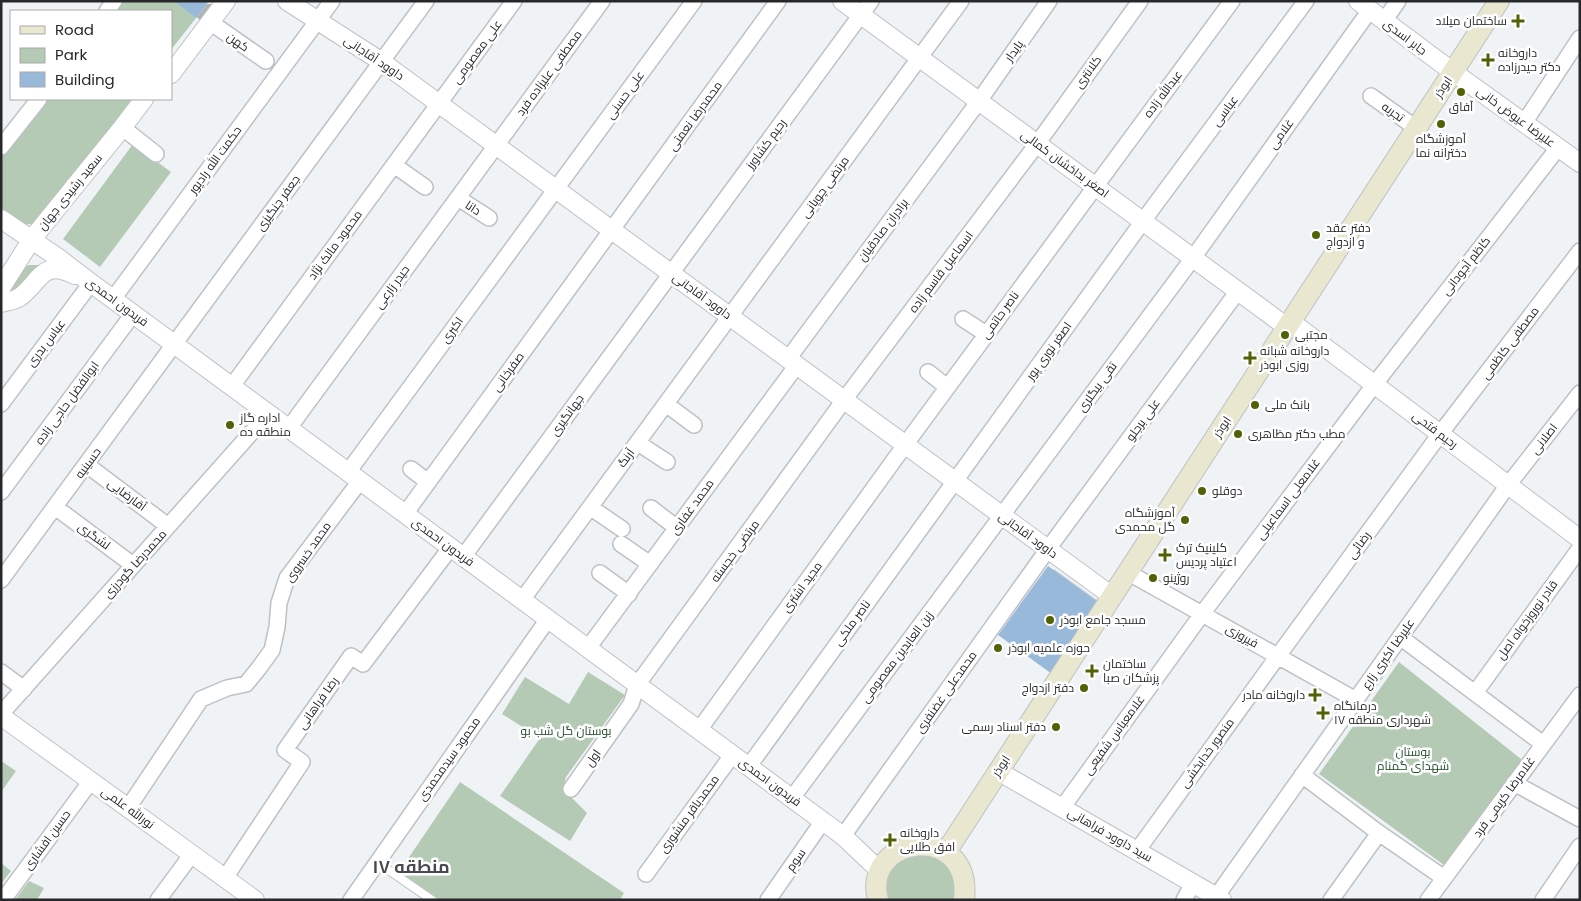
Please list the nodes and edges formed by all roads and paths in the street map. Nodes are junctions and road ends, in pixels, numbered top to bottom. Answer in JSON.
{"nodes":[{"id":1,"x":216,"y":1,"type":"edge"},
{"id":2,"x":226,"y":1,"type":"edge"},
{"id":3,"x":287,"y":1,"type":"edge"},
{"id":4,"x":332,"y":1,"type":"edge"},
{"id":5,"x":426,"y":1,"type":"edge"},
{"id":6,"x":514,"y":1,"type":"edge"},
{"id":7,"x":602,"y":1,"type":"edge"},
{"id":8,"x":694,"y":1,"type":"edge"},
{"id":9,"x":778,"y":1,"type":"edge"},
{"id":10,"x":842,"y":1,"type":"edge"},
{"id":11,"x":961,"y":1,"type":"edge"},
{"id":12,"x":1050,"y":1,"type":"edge"},
{"id":13,"x":1140,"y":1,"type":"edge"},
{"id":14,"x":1232,"y":1,"type":"edge"},
{"id":15,"x":1306,"y":1,"type":"edge"},
{"id":16,"x":1398,"y":1,"type":"edge"},
{"id":17,"x":1499,"y":1,"type":"edge"},
{"id":18,"x":1364,"y":6,"type":"edge"},
{"id":19,"x":866,"y":8,"type":"edge"},
{"id":20,"x":207,"y":20,"type":"junction"},
{"id":21,"x":317,"y":21,"type":"junction"},
{"id":22,"x":1384,"y":21,"type":"junction"},
{"id":23,"x":1580,"y":38,"type":"edge"},
{"id":24,"x":920,"y":58,"type":"junction"},
{"id":25,"x":172,"y":61,"type":"edge"},
{"id":26,"x":266,"y":61,"type":"dead end"},
{"id":27,"x":382,"y":62,"type":"junction"},
{"id":28,"x":172,"y":72,"type":"edge"},
{"id":29,"x":1453,"y":72,"type":"junction"},
{"id":30,"x":1371,"y":96,"type":"dead end"},
{"id":31,"x":38,"y":100,"type":"edge"},
{"id":32,"x":143,"y":100,"type":"edge"},
{"id":33,"x":152,"y":100,"type":"edge"},
{"id":34,"x":979,"y":101,"type":"junction"},
{"id":35,"x":439,"y":103,"type":"junction"},
{"id":36,"x":1524,"y":123,"type":"junction"},
{"id":37,"x":1416,"y":128,"type":"junction"},
{"id":38,"x":125,"y":130,"type":"junction"},
{"id":39,"x":1037,"y":144,"type":"junction"},
{"id":40,"x":496,"y":145,"type":"junction"},
{"id":41,"x":1,"y":147,"type":"edge"},
{"id":42,"x":1558,"y":148,"type":"junction"},
{"id":43,"x":156,"y":154,"type":"dead end"},
{"id":44,"x":1579,"y":162,"type":"edge"},
{"id":45,"x":394,"y":165,"type":"junction"},
{"id":46,"x":1095,"y":186,"type":"junction"},
{"id":47,"x":425,"y":187,"type":"dead end"},
{"id":48,"x":556,"y":189,"type":"junction"},
{"id":49,"x":458,"y":198,"type":"junction"},
{"id":50,"x":489,"y":218,"type":"dead end"},
{"id":51,"x":1,"y":220,"type":"edge"},
{"id":52,"x":1143,"y":221,"type":"junction"},
{"id":53,"x":612,"y":230,"type":"junction"},
{"id":54,"x":32,"y":239,"type":"junction"},
{"id":55,"x":1580,"y":251,"type":"edge"},
{"id":56,"x":57,"y":256,"type":"junction"},
{"id":57,"x":1193,"y":258,"type":"junction"},
{"id":58,"x":671,"y":273,"type":"junction"},
{"id":59,"x":91,"y":283,"type":"junction"},
{"id":60,"x":1,"y":288,"type":"edge"},
{"id":61,"x":1238,"y":291,"type":"junction"},
{"id":62,"x":113,"y":300,"type":"junction"},
{"id":63,"x":1,"y":303,"type":"edge"},
{"id":64,"x":133,"y":314,"type":"junction"},
{"id":65,"x":730,"y":316,"type":"junction"},
{"id":66,"x":963,"y":319,"type":"dead end"},
{"id":67,"x":1289,"y":324,"type":"junction"},
{"id":68,"x":986,"y":334,"type":"junction"},
{"id":69,"x":175,"y":345,"type":"junction"},
{"id":70,"x":792,"y":362,"type":"junction"},
{"id":71,"x":928,"y":372,"type":"dead end"},
{"id":72,"x":1374,"y":384,"type":"junction"},
{"id":73,"x":232,"y":386,"type":"junction"},
{"id":74,"x":947,"y":387,"type":"junction"},
{"id":75,"x":1580,"y":393,"type":"edge"},
{"id":76,"x":844,"y":400,"type":"junction"},
{"id":77,"x":1,"y":404,"type":"edge"},
{"id":78,"x":666,"y":404,"type":"junction"},
{"id":79,"x":268,"y":414,"type":"junction"},
{"id":80,"x":694,"y":424,"type":"dead end"},
{"id":81,"x":289,"y":428,"type":"junction"},
{"id":82,"x":1440,"y":434,"type":"junction"},
{"id":83,"x":638,"y":442,"type":"junction"},
{"id":84,"x":905,"y":445,"type":"junction"},
{"id":85,"x":667,"y":462,"type":"dead end"},
{"id":86,"x":86,"y":465,"type":"junction"},
{"id":87,"x":411,"y":469,"type":"dead end"},
{"id":88,"x":354,"y":476,"type":"junction"},
{"id":89,"x":955,"y":481,"type":"junction"},
{"id":90,"x":428,"y":482,"type":"junction"},
{"id":91,"x":1508,"y":485,"type":"junction"},
{"id":92,"x":1,"y":492,"type":"edge"},
{"id":93,"x":55,"y":507,"type":"junction"},
{"id":94,"x":590,"y":508,"type":"junction"},
{"id":95,"x":651,"y":508,"type":"dead end"},
{"id":96,"x":404,"y":514,"type":"junction"},
{"id":97,"x":1002,"y":515,"type":"junction"},
{"id":98,"x":168,"y":526,"type":"junction"},
{"id":99,"x":677,"y":528,"type":"junction"},
{"id":100,"x":622,"y":529,"type":"dead end"},
{"id":101,"x":1580,"y":539,"type":"edge"},
{"id":102,"x":622,"y":544,"type":"dead end"},
{"id":103,"x":1580,"y":548,"type":"edge"},
{"id":104,"x":1048,"y":549,"type":"junction"},
{"id":105,"x":457,"y":552,"type":"junction"},
{"id":106,"x":650,"y":564,"type":"junction"},
{"id":107,"x":134,"y":566,"type":"junction"},
{"id":108,"x":1128,"y":572,"type":"junction"},
{"id":109,"x":600,"y":573,"type":"dead end"},
{"id":110,"x":1,"y":580,"type":"edge"},
{"id":111,"x":629,"y":594,"type":"junction"},
{"id":112,"x":1112,"y":596,"type":"junction"},
{"id":113,"x":522,"y":600,"type":"junction"},
{"id":114,"x":1202,"y":614,"type":"junction"},
{"id":115,"x":548,"y":619,"type":"junction"},
{"id":116,"x":1400,"y":637,"type":"junction"},
{"id":117,"x":588,"y":648,"type":"junction"},
{"id":118,"x":1278,"y":656,"type":"junction"},
{"id":119,"x":1,"y":672,"type":"edge"},
{"id":120,"x":637,"y":685,"type":"junction"},
{"id":121,"x":24,"y":689,"type":"junction"},
{"id":122,"x":1475,"y":693,"type":"junction"},
{"id":123,"x":1580,"y":695,"type":"edge"},
{"id":124,"x":1356,"y":700,"type":"junction"},
{"id":125,"x":631,"y":704,"type":"joint"},
{"id":126,"x":1,"y":715,"type":"edge"},
{"id":127,"x":699,"y":730,"type":"junction"},
{"id":128,"x":1543,"y":744,"type":"junction"},
{"id":129,"x":732,"y":754,"type":"junction"},
{"id":130,"x":748,"y":766,"type":"junction"},
{"id":131,"x":998,"y":771,"type":"junction"},
{"id":132,"x":1302,"y":775,"type":"junction"},
{"id":133,"x":91,"y":781,"type":"junction"},
{"id":134,"x":1514,"y":783,"type":"junction"},
{"id":135,"x":572,"y":788,"type":"dead end"},
{"id":136,"x":792,"y":798,"type":"junction"},
{"id":137,"x":128,"y":808,"type":"junction"},
{"id":138,"x":1062,"y":808,"type":"junction"},
{"id":139,"x":1580,"y":819,"type":"edge"},
{"id":140,"x":823,"y":821,"type":"junction"},
{"id":141,"x":1380,"y":833,"type":"junction"},
{"id":142,"x":844,"y":836,"type":"junction"},
{"id":143,"x":1580,"y":846,"type":"edge"},
{"id":144,"x":1137,"y":851,"type":"junction"},
{"id":145,"x":946,"y":852,"type":"junction"},
{"id":146,"x":192,"y":854,"type":"junction"},
{"id":147,"x":377,"y":862,"type":"junction"},
{"id":148,"x":880,"y":871,"type":"junction"},
{"id":149,"x":646,"y":874,"type":"dead end"},
{"id":150,"x":225,"y":878,"type":"junction"},
{"id":151,"x":1444,"y":878,"type":"junction"},
{"id":152,"x":1193,"y":883,"type":"junction"},
{"id":153,"x":1219,"y":898,"type":"edge"},
{"id":154,"x":4,"y":900,"type":"edge"},
{"id":155,"x":158,"y":900,"type":"edge"},
{"id":156,"x":255,"y":900,"type":"edge"},
{"id":157,"x":351,"y":900,"type":"edge"},
{"id":158,"x":432,"y":900,"type":"edge"},
{"id":159,"x":768,"y":900,"type":"edge"},
{"id":160,"x":878,"y":900,"type":"edge"},
{"id":161,"x":964,"y":900,"type":"edge"},
{"id":162,"x":1184,"y":900,"type":"edge"},
{"id":163,"x":1331,"y":900,"type":"edge"},
{"id":164,"x":1428,"y":900,"type":"edge"},
{"id":165,"x":1543,"y":900,"type":"edge"}],
"edges":[{"from":1,"to":20,"type":"street"},
{"from":2,"to":20,"type":"street"},
{"from":3,"to":21,"type":"street","name":"داوود آقاجانی"},
{"from":4,"to":21,"type":"street","name":"حکمت الله رادپور"},
{"from":5,"to":27,"type":"street","name":"جعفر چنگیزی"},
{"from":6,"to":35,"type":"street","name":"علی معصومی"},
{"from":7,"to":40,"type":"street","name":"مصطفی علیزاده فرد"},
{"from":8,"to":48,"type":"street","name":"علی حسنی"},
{"from":9,"to":53,"type":"street","name":"محمدرضا نعمتی"},
{"from":10,"to":19,"type":"street","name":"اصغر بداخشان کمالی"},
{"from":11,"to":24,"type":"street","name":"مرتضی چوپانی"},
{"from":12,"to":34,"type":"street","name":"پایدار"},
{"from":13,"to":39,"type":"street","name":"کلانتری"},
{"from":14,"to":46,"type":"street","name":"عبدالله زاده"},
{"from":15,"to":52,"type":"street","name":"عباسی"},
{"from":16,"to":22,"type":"street"},
{"from":17,"to":29,"type":"main road","name":"ابوذر"},
{"from":18,"to":22,"type":"street","name":"جابر اسدی"},
{"from":18,"to":57,"type":"street","name":"غلامی"},
{"from":19,"to":24,"type":"street","name":"اصغر بداخشان کمالی"},
{"from":19,"to":58,"type":"street","name":"رحیم کشاورز"},
{"from":20,"to":25,"type":"street"},
{"from":20,"to":26,"type":"street","name":"کهن"},
{"from":20,"to":28,"type":"street"},
{"from":21,"to":27,"type":"street","name":"داوود آقاجانی"},
{"from":21,"to":62,"type":"street","name":"حکمت الله رادپور"},
{"from":22,"to":29,"type":"street","name":"جابر اسدی"},
{"from":23,"to":36,"type":"street"},
{"from":24,"to":34,"type":"street","name":"اصغر بداخشان کمالی"},
{"from":24,"to":65,"type":"street","name":"مرتضی چوپانی"},
{"from":27,"to":35,"type":"street","name":"داوود آقاجانی"},
{"from":27,"to":69,"type":"street","name":"جعفر چنگیزی"},
{"from":29,"to":36,"type":"street","name":"علیرضا عیوض خانی"},
{"from":29,"to":37,"type":"main road","name":"ابوذر"},
{"from":30,"to":37,"type":"street","name":"تجربه"},
{"from":31,"to":41,"type":"street"},
{"from":32,"to":38,"type":"street","name":"سعید رشیدی جهان"},
{"from":33,"to":38,"type":"street","name":"سعید رشیدی جهان"},
{"from":34,"to":39,"type":"street","name":"اصغر بداخشان کمالی"},
{"from":34,"to":70,"type":"street","name":"برادران صادقیان"},
{"from":35,"to":40,"type":"street","name":"داوود آقاجانی"},
{"from":35,"to":45,"type":"street","name":"محمود مالک نژاد"},
{"from":36,"to":42,"type":"street","name":"علیرضا عیوض خانی"},
{"from":37,"to":67,"type":"main road","name":"ابوذر"},
{"from":38,"to":43,"type":"street"},
{"from":38,"to":54,"type":"street","name":"سعید رشیدی جهان"},
{"from":38,"to":56,"type":"street","name":"سعید رشیدی جهان"},
{"from":39,"to":46,"type":"street","name":"اصغر بداخشان کمالی"},
{"from":39,"to":76,"type":"street","name":"اسماعیل قاسم زاده"},
{"from":40,"to":48,"type":"street","name":"داوود آقاجانی"},
{"from":40,"to":49,"type":"street","name":"حیدر زارعی"},
{"from":42,"to":44,"type":"street","name":"علیرضا عیوض خانی"},
{"from":42,"to":72,"type":"street","name":"کاظم آجودانی"},
{"from":45,"to":47,"type":"street"},
{"from":45,"to":73,"type":"street","name":"محمود مالک نژاد"},
{"from":46,"to":52,"type":"street","name":"اصغر بداخشان کمالی"},
{"from":46,"to":68,"type":"street","name":"ناصر حاتمی"},
{"from":48,"to":53,"type":"street","name":"داوود آقاجانی"},
{"from":48,"to":88,"type":"street","name":"اکبری"},
{"from":49,"to":50,"type":"street","name":"دانا"},
{"from":49,"to":81,"type":"street","name":"حیدر زارعی"},
{"from":51,"to":54,"type":"street","name":"فریدون احمدی"},
{"from":52,"to":57,"type":"street","name":"اصغر بداخشان کمالی"},
{"from":52,"to":89,"type":"street","name":"اصغر نوری پور"},
{"from":53,"to":58,"type":"street","name":"داوود آقاجانی"},
{"from":53,"to":90,"type":"street","name":"صفرخانی"},
{"from":54,"to":56,"type":"street","name":"فریدون احمدی"},
{"from":54,"to":60,"type":"street","name":"سعید رشیدی جهان"},
{"from":55,"to":82,"type":"street","name":"مصطفی کاظمی"},
{"from":56,"to":59,"type":"street","name":"فریدون احمدی"},
{"from":57,"to":61,"type":"street","name":"اصغر بداخشان کمالی"},
{"from":57,"to":97,"type":"street","name":"تقی بیگلری"},
{"from":58,"to":65,"type":"street","name":"داوود آقاجانی"},
{"from":58,"to":105,"type":"street","name":"جهانگیری"},
{"from":59,"to":62,"type":"street","name":"فریدون احمدی"},
{"from":59,"to":63,"type":"street"},
{"from":59,"to":77,"type":"street","name":"عباس بدری"},
{"from":61,"to":67,"type":"street","name":"اصغر بداخشان کمالی"},
{"from":61,"to":104,"type":"street","name":"علی برجلو"},
{"from":62,"to":64,"type":"street","name":"فریدون احمدی"},
{"from":64,"to":69,"type":"street","name":"فریدون احمدی"},
{"from":64,"to":92,"type":"street","name":"ابوالفضل حاجی زاده"},
{"from":65,"to":70,"type":"street","name":"داوود آقاجانی"},
{"from":65,"to":78,"type":"street","name":"آرنگ"},
{"from":66,"to":68,"type":"street"},
{"from":67,"to":72,"type":"street","name":"رحیم فتحی"},
{"from":67,"to":108,"type":"main road","name":"ابوذر"},
{"from":68,"to":74,"type":"street","name":"ناصر حاتمی"},
{"from":69,"to":73,"type":"street","name":"فریدون احمدی"},
{"from":69,"to":86,"type":"street","name":"حسینیه"},
{"from":70,"to":76,"type":"street","name":"داوود آقاجانی"},
{"from":70,"to":99,"type":"street","name":"محمد غفاری"},
{"from":71,"to":74,"type":"street"},
{"from":72,"to":82,"type":"street","name":"رحیم فتحی"},
{"from":72,"to":114,"type":"street","name":"غلامعلی اسماعیلی"},
{"from":73,"to":79,"type":"street","name":"فریدون احمدی"},
{"from":74,"to":84,"type":"street","name":"ناصر حاتمی"},
{"from":75,"to":91,"type":"street","name":"اصلانی"},
{"from":76,"to":84,"type":"street","name":"داوود آقاجانی"},
{"from":76,"to":120,"type":"street","name":"مرتضی خجسته"},
{"from":78,"to":80,"type":"street"},
{"from":78,"to":83,"type":"street","name":"آرنگ"},
{"from":79,"to":81,"type":"street","name":"فریدون احمدی"},
{"from":79,"to":98,"type":"street","name":"محمدرضا گودرزی"},
{"from":81,"to":88,"type":"street","name":"فریدون احمدی"},
{"from":82,"to":91,"type":"street","name":"رحیم فتحی"},
{"from":82,"to":118,"type":"street","name":"رضائی"},
{"from":83,"to":85,"type":"street"},
{"from":83,"to":94,"type":"street","name":"آرنگ"},
{"from":84,"to":89,"type":"street","name":"داوود آقاجانی"},
{"from":84,"to":127,"type":"street","name":"مجید اشتری"},
{"from":86,"to":93,"type":"street","name":"حسینیه"},
{"from":86,"to":98,"type":"street","name":"آقارضایی"},
{"from":87,"to":90,"type":"street"},
{"from":88,"to":96,"type":"street","name":"فریدون احمدی"},
{"from":88,"to":137,"type":"street","name":"محمد خسروی"},
{"from":89,"to":97,"type":"street","name":"داوود آقاجانی"},
{"from":89,"to":130,"type":"street","name":"ناصر ملکی"},
{"from":90,"to":96,"type":"street","name":"صفرخانی"},
{"from":91,"to":101,"type":"street","name":"رحیم فتحی"},
{"from":91,"to":116,"type":"street","name":"علیرضا اکبری زارع"},
{"from":93,"to":107,"type":"street","name":"لشگری"},
{"from":93,"to":110,"type":"street","name":"حسینیه"},
{"from":94,"to":100,"type":"street"},
{"from":94,"to":113,"type":"street","name":"آرنگ"},
{"from":95,"to":99,"type":"street"},
{"from":96,"to":105,"type":"street","name":"فریدون احمدی"},
{"from":97,"to":104,"type":"street","name":"داوود آقاجانی"},
{"from":97,"to":136,"type":"street","name":"زین العابدین معصومی"},
{"from":98,"to":107,"type":"street","name":"محمدرضا گودرزی"},
{"from":99,"to":106,"type":"street","name":"محمد غفاری"},
{"from":102,"to":106,"type":"street"},
{"from":103,"to":122,"type":"street","name":"قادر نوروزخواه اصل"},
{"from":104,"to":112,"type":"street","name":"داوود آقاجانی"},
{"from":104,"to":142,"type":"street","name":"محمدعلی غضنفری"},
{"from":105,"to":113,"type":"street","name":"فریدون احمدی"},
{"from":105,"to":150,"type":"street","name":"رضا فراهانی"},
{"from":106,"to":111,"type":"street","name":"محمد غفاری"},
{"from":107,"to":121,"type":"street","name":"محمدرضا گودرزی"},
{"from":108,"to":112,"type":"main road","name":"ابوذر"},
{"from":108,"to":114,"type":"street","name":"فیروزی"},
{"from":109,"to":111,"type":"street"},
{"from":111,"to":117,"type":"street","name":"محمد غفاری"},
{"from":112,"to":131,"type":"main road","name":"ابوذر"},
{"from":113,"to":115,"type":"street","name":"فریدون احمدی"},
{"from":114,"to":118,"type":"street","name":"فیروزی"},
{"from":114,"to":138,"type":"street","name":"غلامعباس شفیعی"},
{"from":115,"to":117,"type":"street","name":"فریدون احمدی"},
{"from":115,"to":147,"type":"street","name":"محمود سیدمحمدی"},
{"from":116,"to":122,"type":"street"},
{"from":116,"to":124,"type":"street","name":"علیرضا اکبری زارع"},
{"from":117,"to":120,"type":"street","name":"فریدون احمدی"},
{"from":118,"to":124,"type":"street","name":"فیروزی"},
{"from":118,"to":144,"type":"street","name":"منصور خدابخشی"},
{"from":119,"to":121,"type":"street"},
{"from":120,"to":125,"type":"street","name":"مرتضی خجسته"},
{"from":120,"to":127,"type":"street","name":"فریدون احمدی"},
{"from":121,"to":126,"type":"street","name":"محمدرضا گودرزی"},
{"from":122,"to":128,"type":"street"},
{"from":123,"to":128,"type":"street","name":"غلامرضا کریمی فرد"},
{"from":124,"to":132,"type":"street","name":"علیرضا اکبری زارع"},
{"from":125,"to":135,"type":"street","name":"اول"},
{"from":126,"to":133,"type":"street","name":"نورالله علمی"},
{"from":127,"to":129,"type":"street","name":"فریدون احمدی"},
{"from":128,"to":134,"type":"street","name":"غلامرضا کریمی فرد"},
{"from":129,"to":130,"type":"street","name":"فریدون احمدی"},
{"from":129,"to":149,"type":"street","name":"محمدباقر منشوری"},
{"from":130,"to":136,"type":"street","name":"فریدون احمدی"},
{"from":131,"to":138,"type":"street","name":"سید داوود فراهانی"},
{"from":131,"to":145,"type":"main road","name":"ابوذر"},
{"from":132,"to":141,"type":"street"},
{"from":132,"to":153,"type":"street","name":"علیرضا اکبری زارع"},
{"from":133,"to":137,"type":"street","name":"نورالله علمی"},
{"from":133,"to":154,"type":"street","name":"حسین افشاری"},
{"from":134,"to":139,"type":"street"},
{"from":134,"to":151,"type":"street","name":"غلامرضا کریمی فرد"},
{"from":136,"to":140,"type":"street","name":"فریدون احمدی"},
{"from":137,"to":146,"type":"street","name":"نورالله علمی"},
{"from":138,"to":144,"type":"street","name":"سید داوود فراهانی"},
{"from":140,"to":142,"type":"street","name":"فریدون احمدی"},
{"from":140,"to":159,"type":"street","name":"سوم"},
{"from":141,"to":151,"type":"street"},
{"from":141,"to":163,"type":"street"},
{"from":142,"to":148,"type":"street","name":"فریدون احمدی"},
{"from":143,"to":165,"type":"street"},
{"from":144,"to":152,"type":"street","name":"سید داوود فراهانی"},
{"from":145,"to":148,"type":"main road"},
{"from":145,"to":161,"type":"main road"},
{"from":146,"to":150,"type":"street","name":"نورالله علمی"},
{"from":146,"to":155,"type":"street"},
{"from":147,"to":157,"type":"street","name":"محمود سیدمحمدی"},
{"from":147,"to":158,"type":"lane"},
{"from":148,"to":160,"type":"main road"},
{"from":150,"to":156,"type":"street","name":"نورالله علمی"},
{"from":151,"to":164,"type":"street","name":"غلامرضا کریمی فرد"},
{"from":152,"to":153,"type":"street","name":"سید داوود فراهانی"},
{"from":152,"to":162,"type":"street"}]}
